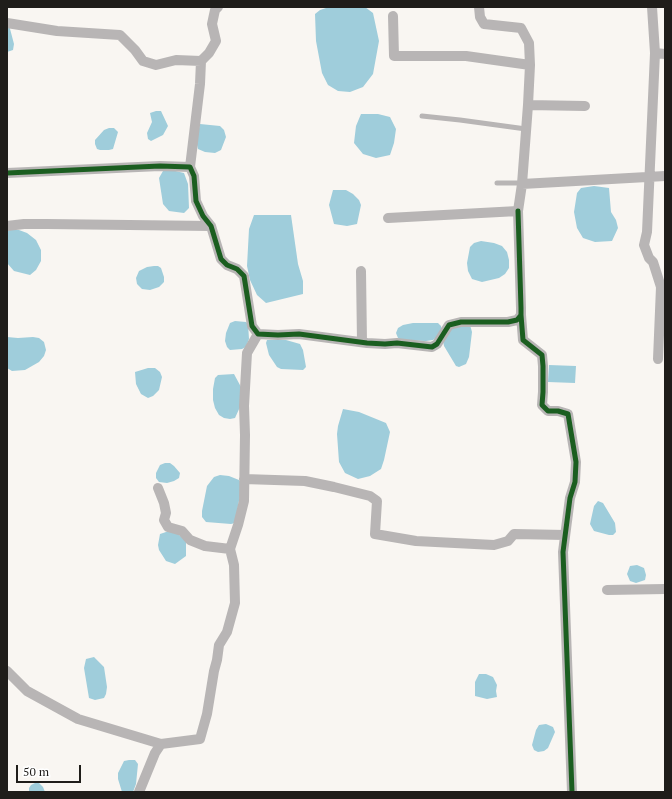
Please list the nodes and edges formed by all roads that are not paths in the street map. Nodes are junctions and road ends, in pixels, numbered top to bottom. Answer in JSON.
{"nodes":[{"id":1,"x":218,"y":7,"type":"edge"},
{"id":2,"x":479,"y":7,"type":"edge"},
{"id":3,"x":652,"y":7,"type":"edge"},
{"id":4,"x":393,"y":16,"type":"dead end"},
{"id":5,"x":7,"y":23,"type":"edge"},
{"id":6,"x":660,"y":53,"type":"edge"},
{"id":7,"x":201,"y":61,"type":"junction"},
{"id":8,"x":530,"y":65,"type":"junction"},
{"id":9,"x":528,"y":105,"type":"junction"},
{"id":10,"x":585,"y":106,"type":"dead end"},
{"id":11,"x":422,"y":116,"type":"dead end"},
{"id":12,"x":526,"y":129,"type":"junction"},
{"id":13,"x":190,"y":167,"type":"junction"},
{"id":14,"x":7,"y":173,"type":"edge"},
{"id":15,"x":665,"y":176,"type":"edge"},
{"id":16,"x":649,"y":178,"type":"junction"},
{"id":17,"x":497,"y":183,"type":"dead end"},
{"id":18,"x":522,"y":184,"type":"junction"},
{"id":19,"x":518,"y":211,"type":"junction"},
{"id":20,"x":388,"y":218,"type":"dead end"},
{"id":21,"x":7,"y":226,"type":"edge"},
{"id":22,"x":211,"y":226,"type":"junction"},
{"id":23,"x":361,"y":271,"type":"dead end"},
{"id":24,"x":521,"y":315,"type":"junction"},
{"id":25,"x":258,"y":334,"type":"junction"},
{"id":26,"x":362,"y":342,"type":"junction"},
{"id":27,"x":658,"y":359,"type":"dead end"},
{"id":28,"x":244,"y":479,"type":"junction"},
{"id":29,"x":158,"y":488,"type":"dead end"},
{"id":30,"x":565,"y":535,"type":"junction"},
{"id":31,"x":230,"y":549,"type":"junction"},
{"id":32,"x":665,"y":589,"type":"edge"},
{"id":33,"x":607,"y":590,"type":"dead end"},
{"id":34,"x":7,"y":671,"type":"edge"},
{"id":35,"x":161,"y":744,"type":"junction"},
{"id":36,"x":139,"y":792,"type":"edge"},
{"id":37,"x":572,"y":792,"type":"edge"}],
"edges":[{"from":1,"to":7,"type":"street"},
{"from":2,"to":8,"type":"street"},
{"from":3,"to":6,"type":"street"},
{"from":4,"to":8,"type":"street"},
{"from":5,"to":7,"type":"street"},
{"from":6,"to":16,"type":"street"},
{"from":7,"to":13,"type":"street"},
{"from":8,"to":9,"type":"street"},
{"from":9,"to":10,"type":"street"},
{"from":9,"to":12,"type":"street"},
{"from":11,"to":12,"type":"lane"},
{"from":12,"to":18,"type":"street"},
{"from":13,"to":14,"type":"street"},
{"from":13,"to":22,"type":"street"},
{"from":15,"to":16,"type":"street"},
{"from":16,"to":18,"type":"street"},
{"from":16,"to":27,"type":"street"},
{"from":17,"to":18,"type":"lane"},
{"from":18,"to":19,"type":"street"},
{"from":19,"to":20,"type":"street"},
{"from":19,"to":24,"type":"street"},
{"from":21,"to":22,"type":"street"},
{"from":22,"to":25,"type":"street"},
{"from":23,"to":26,"type":"street"},
{"from":24,"to":26,"type":"street"},
{"from":24,"to":30,"type":"street"},
{"from":25,"to":26,"type":"street"},
{"from":25,"to":28,"type":"street"},
{"from":28,"to":30,"type":"street"},
{"from":28,"to":31,"type":"street"},
{"from":29,"to":31,"type":"street"},
{"from":30,"to":37,"type":"street"},
{"from":31,"to":35,"type":"street"},
{"from":32,"to":33,"type":"street"},
{"from":34,"to":35,"type":"street"},
{"from":35,"to":36,"type":"street"}]}
